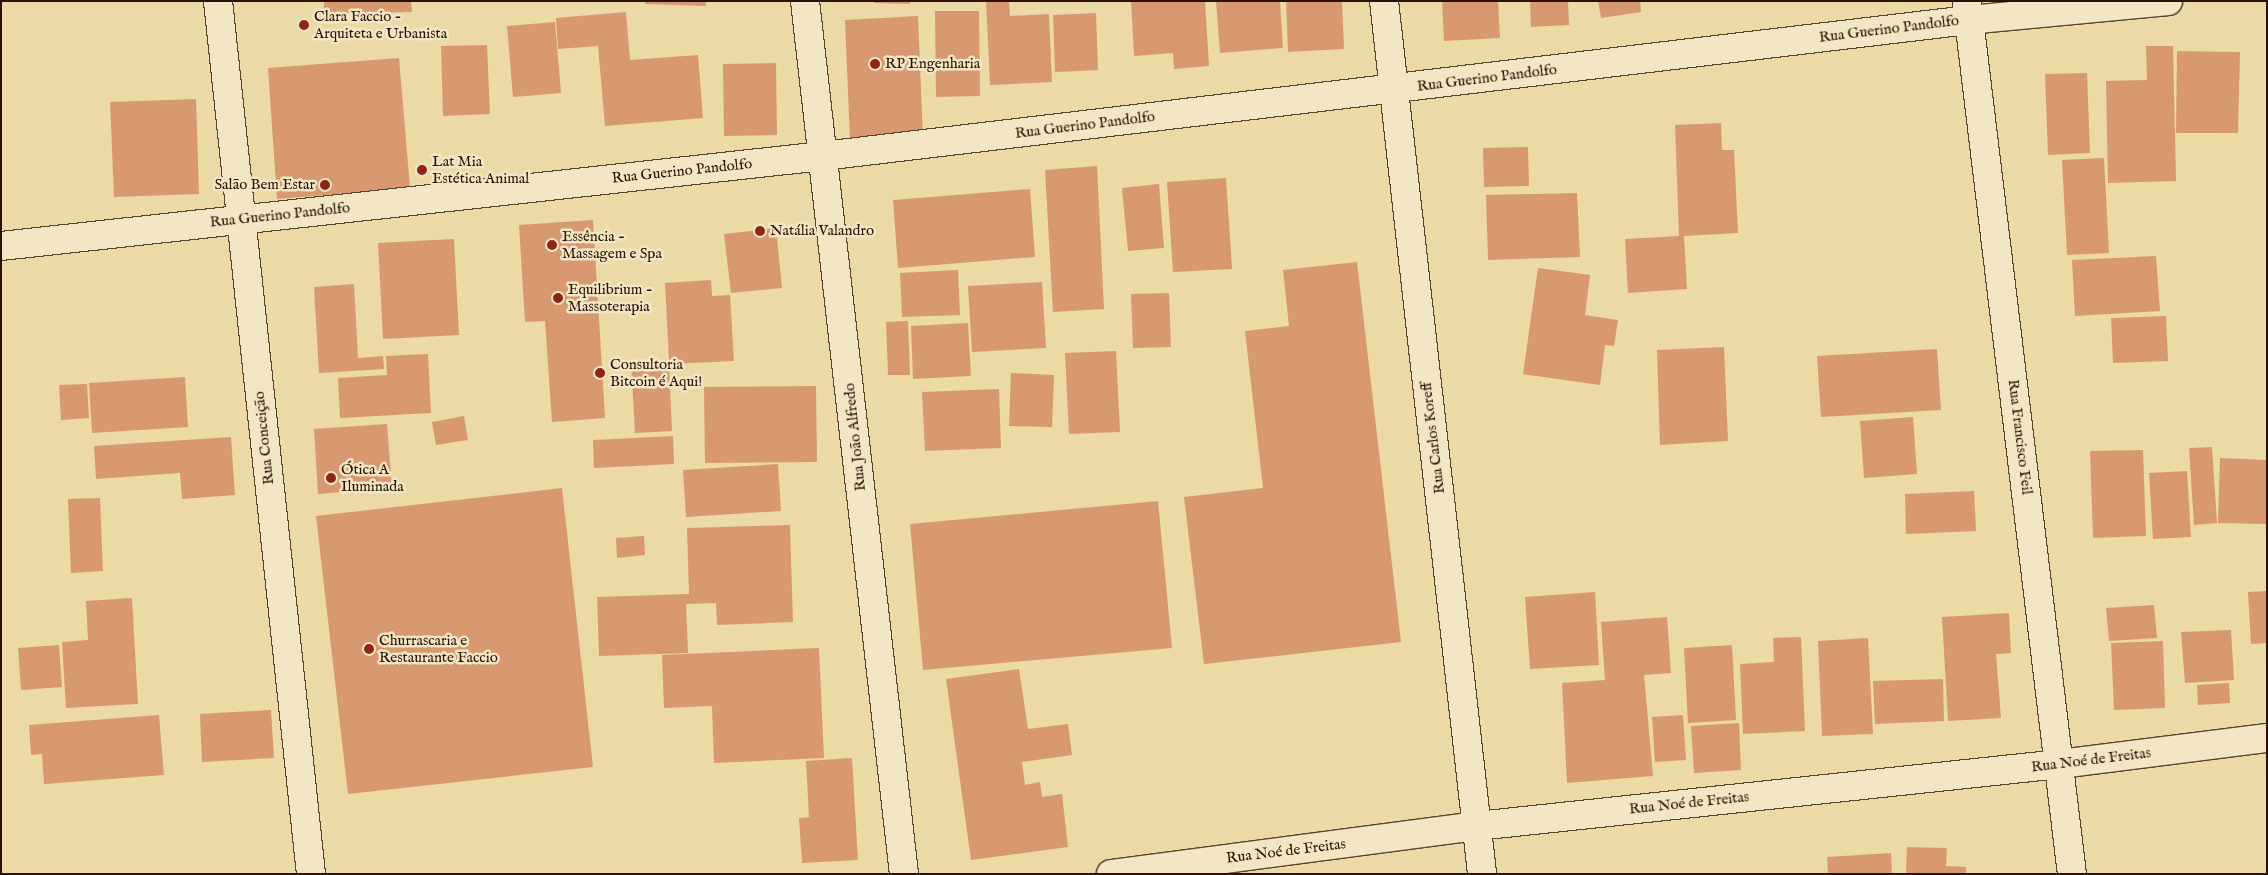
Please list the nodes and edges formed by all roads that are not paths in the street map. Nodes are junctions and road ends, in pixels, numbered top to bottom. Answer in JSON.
{"nodes":[{"id":1,"x":218,"y":1,"type":"edge"},
{"id":2,"x":805,"y":1,"type":"edge"},
{"id":3,"x":1384,"y":1,"type":"edge"},
{"id":4,"x":2168,"y":1,"type":"edge"},
{"id":5,"x":1967,"y":10,"type":"edge"},
{"id":6,"x":1393,"y":89,"type":"junction"},
{"id":7,"x":823,"y":156,"type":"junction"},
{"id":8,"x":240,"y":219,"type":"junction"},
{"id":9,"x":1,"y":246,"type":"edge"},
{"id":10,"x":2267,"y":738,"type":"edge"},
{"id":11,"x":2060,"y":764,"type":"junction"},
{"id":12,"x":1477,"y":826,"type":"junction"},
{"id":13,"x":311,"y":874,"type":"edge"},
{"id":14,"x":904,"y":874,"type":"edge"},
{"id":15,"x":1111,"y":874,"type":"edge"},
{"id":16,"x":1482,"y":874,"type":"edge"},
{"id":17,"x":2072,"y":874,"type":"edge"}],
"edges":[{"from":1,"to":8,"type":"street","name":"Rua Conceição"},
{"from":2,"to":7,"type":"street","name":"Rua João Alfredo"},
{"from":3,"to":6,"type":"street","name":"Rua Carlos Koreff"},
{"from":4,"to":5,"type":"street","name":"Rua Guerino Pandolfo"},
{"from":5,"to":6,"type":"street","name":"Rua Guerino Pandolfo"},
{"from":5,"to":11,"type":"street","name":"Rua Francisco Feil"},
{"from":6,"to":7,"type":"street","name":"Rua Guerino Pandolfo"},
{"from":6,"to":12,"type":"street","name":"Rua Carlos Koreff"},
{"from":7,"to":8,"type":"street","name":"Rua Guerino Pandolfo"},
{"from":7,"to":14,"type":"street","name":"Rua João Alfredo"},
{"from":8,"to":9,"type":"street","name":"Rua Guerino Pandolfo"},
{"from":8,"to":13,"type":"street","name":"Rua Conceição"},
{"from":10,"to":11,"type":"street","name":"Rua Noé de Freitas"},
{"from":11,"to":12,"type":"street","name":"Rua Noé de Freitas"},
{"from":11,"to":17,"type":"street","name":"Rua Francisco Feil"},
{"from":12,"to":15,"type":"street","name":"Rua Noé de Freitas"},
{"from":12,"to":16,"type":"street","name":"Rua Carlos Koreff"}]}
